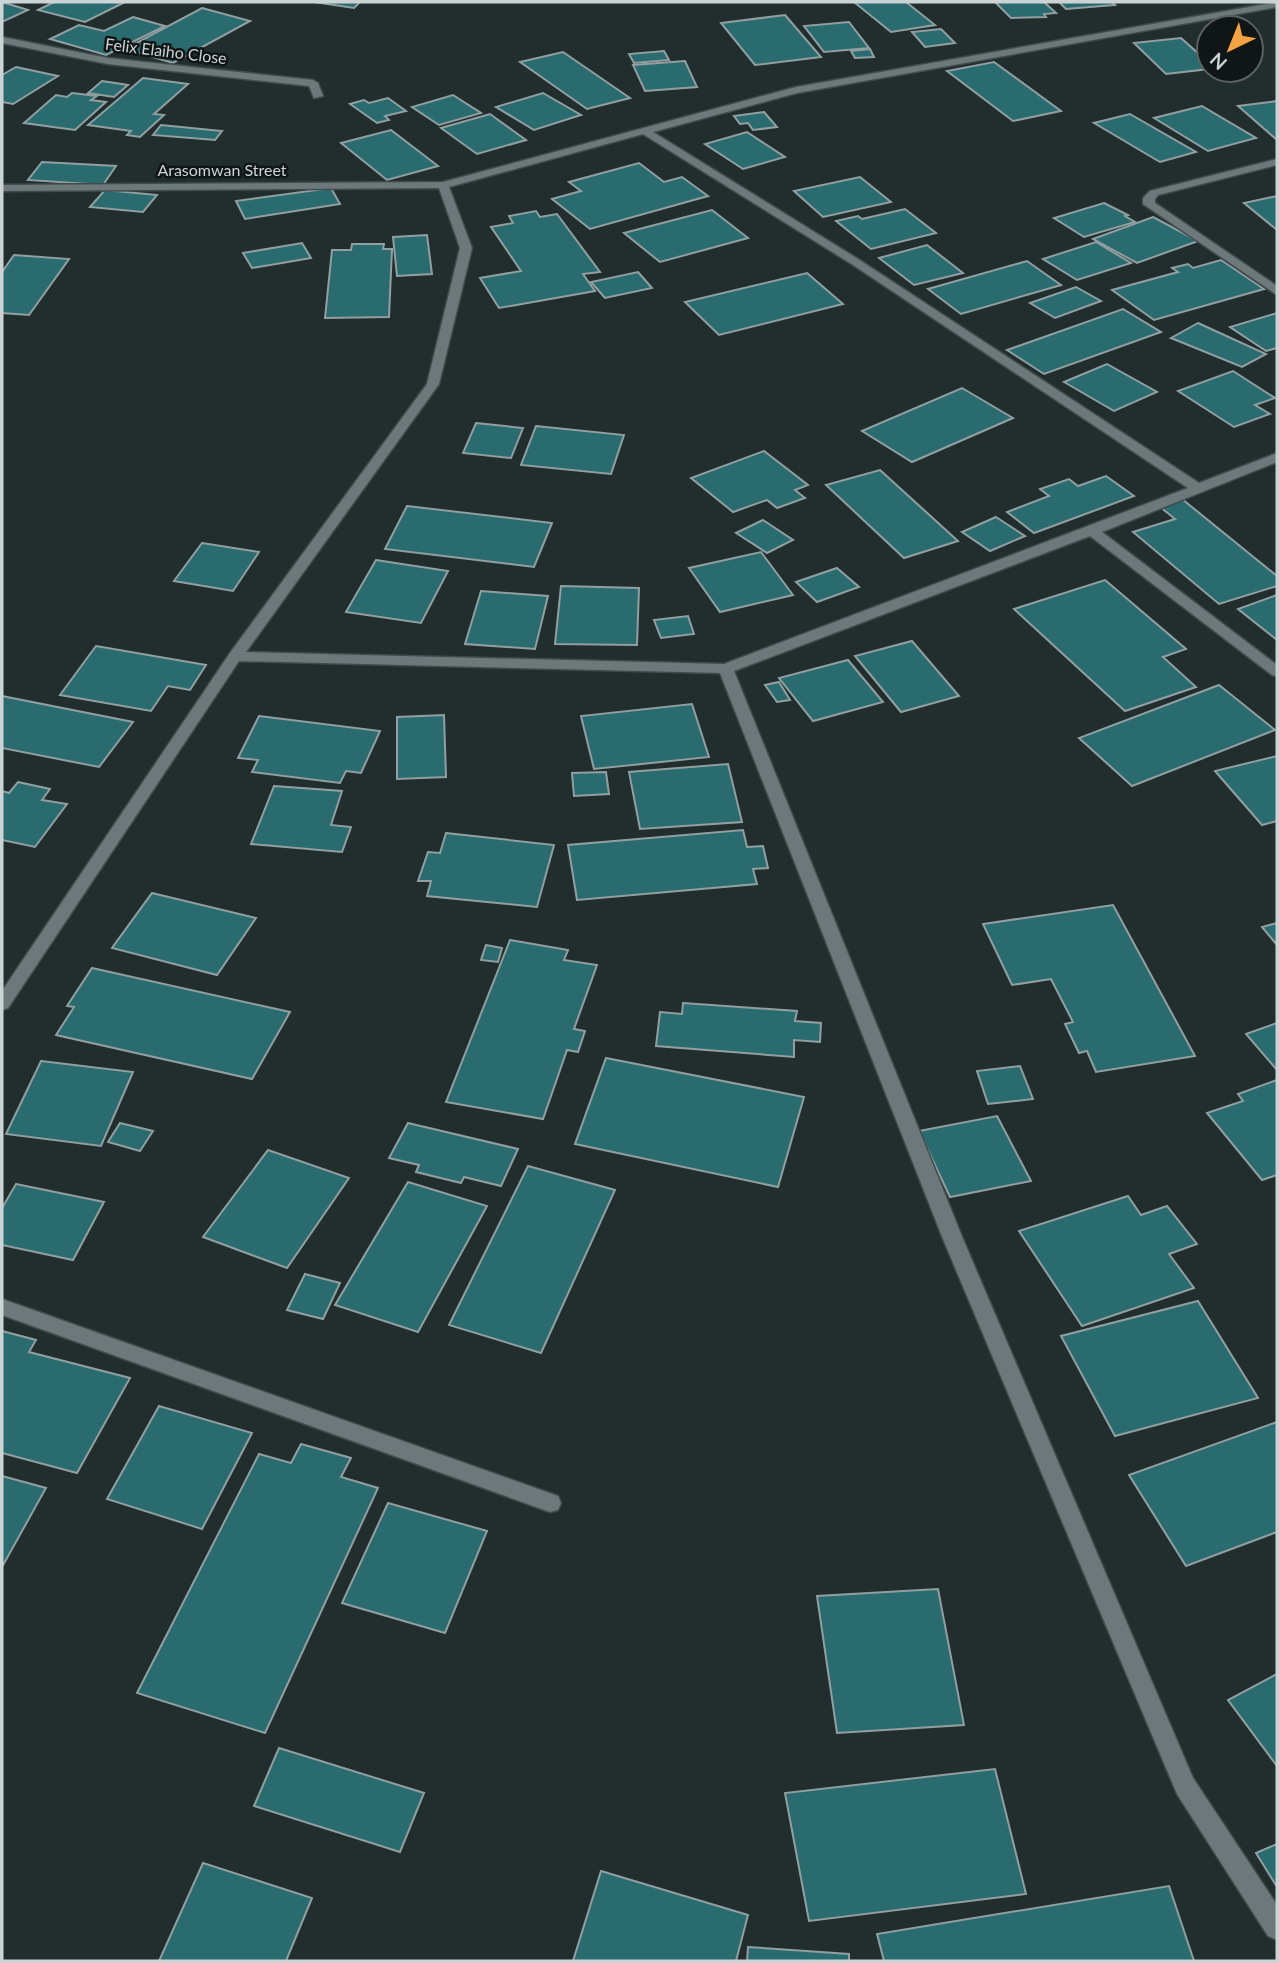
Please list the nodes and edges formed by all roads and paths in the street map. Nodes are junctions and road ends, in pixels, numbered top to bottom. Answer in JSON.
{"nodes":[{"id":1,"x":1277,"y":4,"type":"edge"},
{"id":2,"x":2,"y":40,"type":"edge"},
{"id":3,"x":318,"y":96,"type":"dead end"},
{"id":4,"x":645,"y":131,"type":"junction"},
{"id":5,"x":1277,"y":162,"type":"edge"},
{"id":6,"x":443,"y":185,"type":"junction"},
{"id":7,"x":2,"y":188,"type":"edge"},
{"id":8,"x":1277,"y":291,"type":"edge"},
{"id":9,"x":1277,"y":457,"type":"edge"},
{"id":10,"x":1197,"y":488,"type":"junction"},
{"id":11,"x":1092,"y":531,"type":"junction"},
{"id":12,"x":235,"y":656,"type":"junction"},
{"id":13,"x":726,"y":669,"type":"junction"},
{"id":14,"x":1277,"y":672,"type":"edge"},
{"id":15,"x":2,"y":1004,"type":"edge"},
{"id":16,"x":2,"y":1307,"type":"edge"},
{"id":17,"x":550,"y":1503,"type":"dead end"},
{"id":18,"x":1277,"y":1927,"type":"edge"}],
"edges":[{"from":1,"to":4,"type":"street","name":"Arasomwan Street"},
{"from":2,"to":3,"type":"street","name":"Felix Elaiho Close"},
{"from":4,"to":6,"type":"street","name":"Arasomwan Street"},
{"from":4,"to":10,"type":"street"},
{"from":5,"to":8,"type":"street"},
{"from":6,"to":7,"type":"street","name":"Arasomwan Street"},
{"from":6,"to":12,"type":"street"},
{"from":9,"to":10,"type":"street"},
{"from":10,"to":11,"type":"street"},
{"from":11,"to":13,"type":"street"},
{"from":11,"to":14,"type":"street"},
{"from":12,"to":13,"type":"street"},
{"from":12,"to":15,"type":"street"},
{"from":13,"to":18,"type":"street"},
{"from":16,"to":17,"type":"street"}]}
